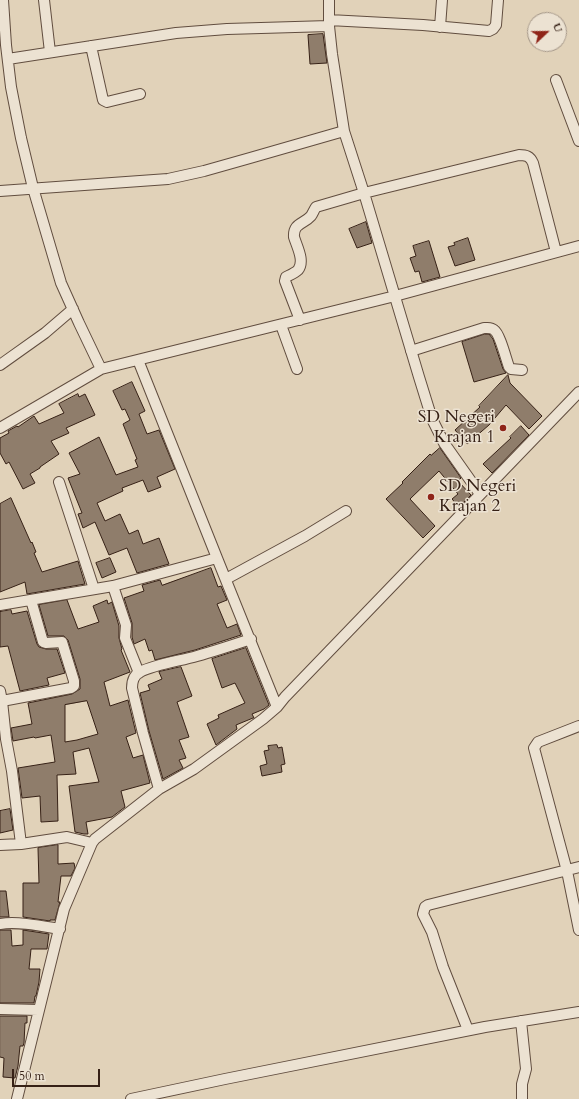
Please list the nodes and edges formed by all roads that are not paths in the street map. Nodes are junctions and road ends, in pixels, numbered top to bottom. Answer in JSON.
{"nodes":[{"id":1,"x":3,"y":0,"type":"edge"},
{"id":2,"x":44,"y":0,"type":"edge"},
{"id":3,"x":329,"y":0,"type":"edge"},
{"id":4,"x":442,"y":0,"type":"edge"},
{"id":5,"x":498,"y":0,"type":"edge"},
{"id":6,"x":329,"y":23,"type":"junction"},
{"id":7,"x":440,"y":27,"type":"junction"},
{"id":8,"x":91,"y":46,"type":"junction"},
{"id":9,"x":50,"y":52,"type":"junction"},
{"id":10,"x":8,"y":59,"type":"junction"},
{"id":11,"x":5,"y":74,"type":"edge"},
{"id":12,"x":556,"y":80,"type":"dead end"},
{"id":13,"x":140,"y":94,"type":"dead end"},
{"id":14,"x":344,"y":130,"type":"junction"},
{"id":15,"x":579,"y":141,"type":"edge"},
{"id":16,"x":33,"y":188,"type":"junction"},
{"id":17,"x":0,"y":191,"type":"edge"},
{"id":18,"x":364,"y":192,"type":"junction"},
{"id":19,"x":579,"y":246,"type":"edge"},
{"id":20,"x":556,"y":252,"type":"junction"},
{"id":21,"x":395,"y":296,"type":"junction"},
{"id":22,"x":73,"y":309,"type":"junction"},
{"id":23,"x":300,"y":320,"type":"junction"},
{"id":24,"x":281,"y":325,"type":"junction"},
{"id":25,"x":411,"y":351,"type":"junction"},
{"id":26,"x":138,"y":360,"type":"junction"},
{"id":27,"x":0,"y":365,"type":"edge"},
{"id":28,"x":101,"y":369,"type":"junction"},
{"id":29,"x":297,"y":369,"type":"dead end"},
{"id":30,"x":522,"y":370,"type":"dead end"},
{"id":31,"x":579,"y":392,"type":"edge"},
{"id":32,"x":0,"y":428,"type":"edge"},
{"id":33,"x":59,"y":482,"type":"dead end"},
{"id":34,"x":480,"y":494,"type":"junction"},
{"id":35,"x":346,"y":511,"type":"dead end"},
{"id":36,"x":217,"y":558,"type":"junction"},
{"id":37,"x":226,"y":580,"type":"junction"},
{"id":38,"x":113,"y":586,"type":"junction"},
{"id":39,"x":94,"y":589,"type":"junction"},
{"id":40,"x":31,"y":600,"type":"junction"},
{"id":41,"x":0,"y":605,"type":"edge"},
{"id":42,"x":251,"y":639,"type":"junction"},
{"id":43,"x":139,"y":673,"type":"junction"},
{"id":44,"x":0,"y":691,"type":"edge"},
{"id":45,"x":1,"y":702,"type":"edge"},
{"id":46,"x":277,"y":707,"type":"junction"},
{"id":47,"x":579,"y":726,"type":"edge"},
{"id":48,"x":159,"y":789,"type":"junction"},
{"id":49,"x":92,"y":843,"type":"junction"},
{"id":50,"x":22,"y":844,"type":"junction"},
{"id":51,"x":0,"y":845,"type":"edge"},
{"id":52,"x":579,"y":868,"type":"edge"},
{"id":53,"x":566,"y":871,"type":"junction"},
{"id":54,"x":0,"y":924,"type":"edge"},
{"id":55,"x":60,"y":928,"type":"junction"},
{"id":56,"x":579,"y":930,"type":"edge"},
{"id":57,"x":0,"y":1009,"type":"edge"},
{"id":58,"x":38,"y":1010,"type":"junction"},
{"id":59,"x":579,"y":1012,"type":"edge"},
{"id":60,"x":521,"y":1021,"type":"junction"},
{"id":61,"x":468,"y":1030,"type":"junction"},
{"id":62,"x":17,"y":1099,"type":"edge"},
{"id":63,"x":131,"y":1099,"type":"edge"},
{"id":64,"x":522,"y":1099,"type":"edge"}],
"edges":[{"from":1,"to":10,"type":"street"},
{"from":2,"to":9,"type":"street"},
{"from":3,"to":6,"type":"street"},
{"from":4,"to":7,"type":"street"},
{"from":5,"to":7,"type":"street"},
{"from":6,"to":7,"type":"street"},
{"from":6,"to":8,"type":"street"},
{"from":6,"to":14,"type":"street"},
{"from":8,"to":9,"type":"street"},
{"from":8,"to":13,"type":"street"},
{"from":9,"to":10,"type":"street"},
{"from":10,"to":11,"type":"street"},
{"from":11,"to":16,"type":"street"},
{"from":12,"to":15,"type":"street"},
{"from":14,"to":16,"type":"street"},
{"from":14,"to":18,"type":"street"},
{"from":16,"to":17,"type":"street"},
{"from":16,"to":22,"type":"street"},
{"from":18,"to":20,"type":"street"},
{"from":18,"to":21,"type":"street"},
{"from":18,"to":23,"type":"street"},
{"from":19,"to":20,"type":"street"},
{"from":20,"to":21,"type":"street"},
{"from":21,"to":23,"type":"street"},
{"from":21,"to":25,"type":"street"},
{"from":22,"to":27,"type":"street"},
{"from":22,"to":28,"type":"street"},
{"from":23,"to":24,"type":"street"},
{"from":24,"to":26,"type":"street"},
{"from":24,"to":29,"type":"street"},
{"from":25,"to":30,"type":"street"},
{"from":25,"to":34,"type":"street"},
{"from":26,"to":28,"type":"street"},
{"from":26,"to":36,"type":"street"},
{"from":28,"to":32,"type":"street"},
{"from":31,"to":34,"type":"street"},
{"from":33,"to":39,"type":"street"},
{"from":34,"to":46,"type":"street"},
{"from":35,"to":37,"type":"street"},
{"from":36,"to":37,"type":"street"},
{"from":36,"to":38,"type":"street"},
{"from":37,"to":42,"type":"street"},
{"from":38,"to":39,"type":"street"},
{"from":38,"to":43,"type":"street"},
{"from":39,"to":40,"type":"street"},
{"from":40,"to":41,"type":"street"},
{"from":40,"to":45,"type":"street"},
{"from":42,"to":43,"type":"street"},
{"from":42,"to":46,"type":"street"},
{"from":43,"to":48,"type":"street"},
{"from":44,"to":45,"type":"street"},
{"from":45,"to":50,"type":"street"},
{"from":46,"to":48,"type":"street"},
{"from":47,"to":53,"type":"street"},
{"from":48,"to":49,"type":"street"},
{"from":49,"to":50,"type":"street"},
{"from":49,"to":55,"type":"street"},
{"from":50,"to":51,"type":"street"},
{"from":52,"to":53,"type":"street"},
{"from":53,"to":56,"type":"street"},
{"from":53,"to":61,"type":"street"},
{"from":54,"to":55,"type":"street"},
{"from":55,"to":58,"type":"street"},
{"from":57,"to":58,"type":"street"},
{"from":58,"to":62,"type":"street"},
{"from":59,"to":60,"type":"street"},
{"from":60,"to":61,"type":"street"},
{"from":60,"to":64,"type":"street"},
{"from":61,"to":63,"type":"street"}]}
